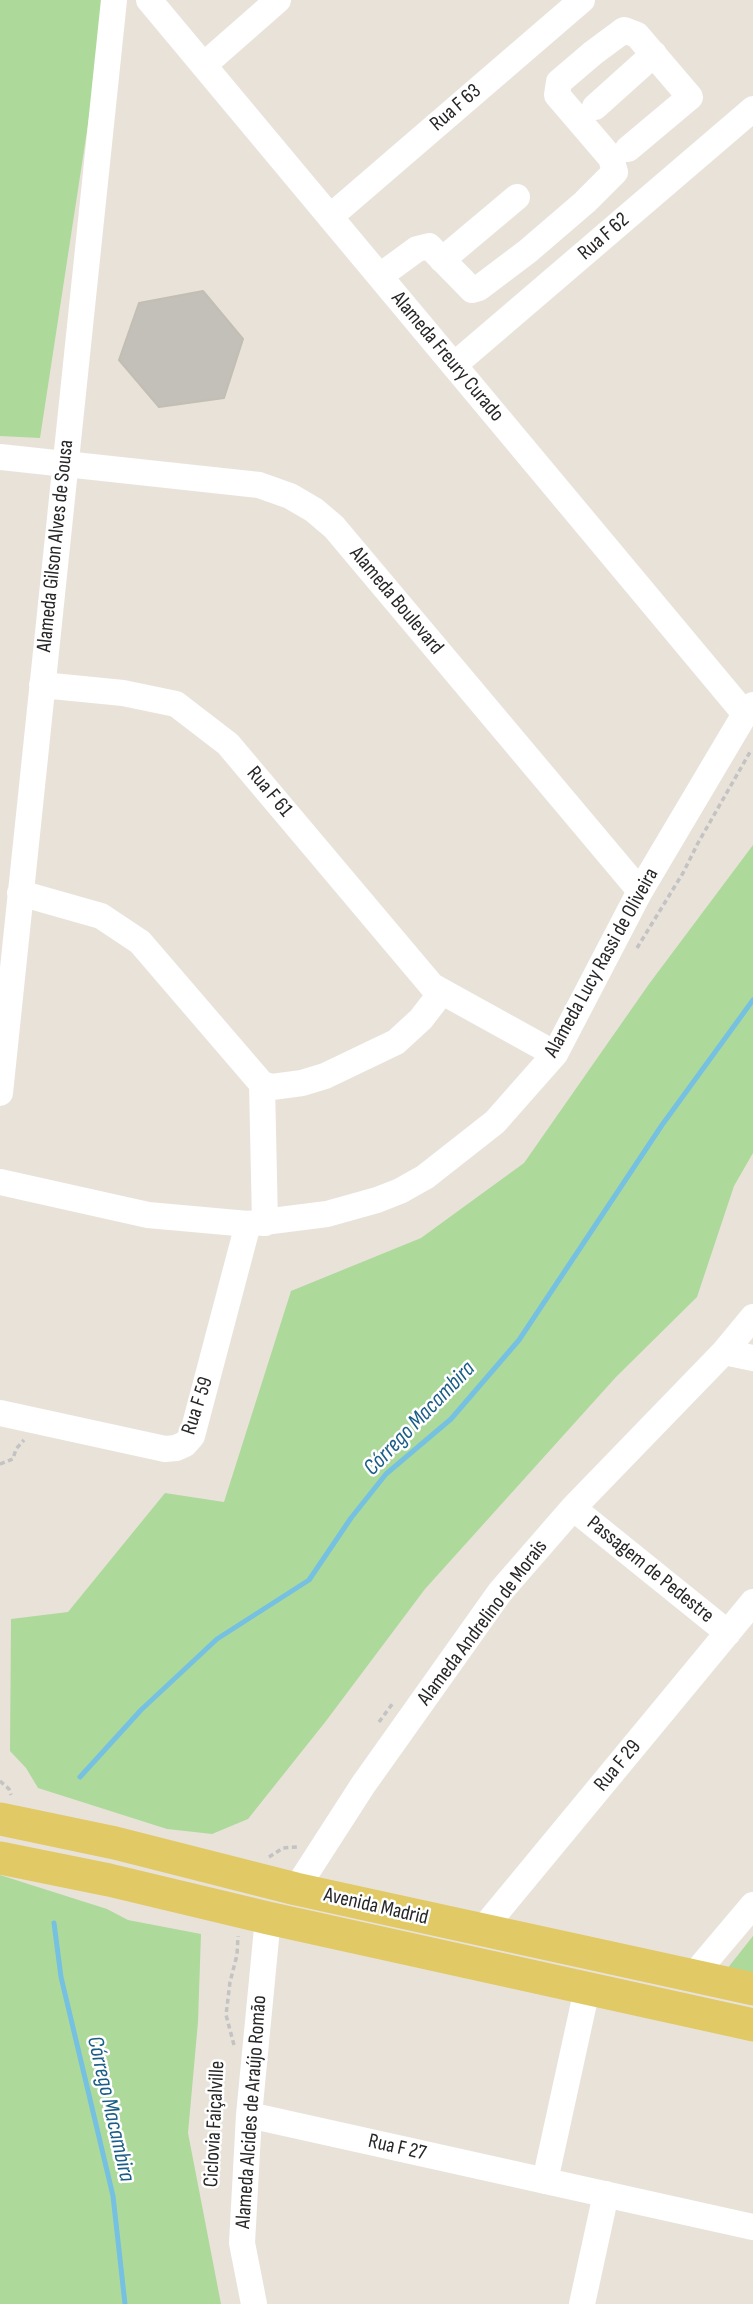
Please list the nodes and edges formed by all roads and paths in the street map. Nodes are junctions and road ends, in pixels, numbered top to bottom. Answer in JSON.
{"nodes":[{"id":1,"x":114,"y":0,"type":"edge"},
{"id":2,"x":149,"y":0,"type":"edge"},
{"id":3,"x":278,"y":0,"type":"edge"},
{"id":4,"x":582,"y":0,"type":"edge"},
{"id":5,"x":654,"y":54,"type":"junction"},
{"id":6,"x":204,"y":65,"type":"junction"},
{"id":7,"x":595,"y":107,"type":"dead end"},
{"id":8,"x":753,"y":109,"type":"edge"},
{"id":9,"x":628,"y":149,"type":"dead end"},
{"id":10,"x":517,"y":197,"type":"dead end"},
{"id":11,"x":330,"y":217,"type":"junction"},
{"id":12,"x":442,"y":260,"type":"junction"},
{"id":13,"x":380,"y":276,"type":"junction"},
{"id":14,"x":454,"y":365,"type":"junction"},
{"id":15,"x":0,"y":457,"type":"edge"},
{"id":16,"x":65,"y":463,"type":"junction"},
{"id":17,"x":42,"y":685,"type":"junction"},
{"id":18,"x":749,"y":709,"type":"edge"},
{"id":19,"x":640,"y":891,"type":"junction"},
{"id":20,"x":20,"y":893,"type":"junction"},
{"id":21,"x":441,"y":993,"type":"junction"},
{"id":22,"x":555,"y":1055,"type":"junction"},
{"id":23,"x":262,"y":1084,"type":"junction"},
{"id":24,"x":0,"y":1093,"type":"edge"},
{"id":25,"x":0,"y":1182,"type":"edge"},
{"id":26,"x":257,"y":1223,"type":"junction"},
{"id":27,"x":753,"y":1317,"type":"edge"},
{"id":28,"x":724,"y":1352,"type":"junction"},
{"id":29,"x":753,"y":1358,"type":"edge"},
{"id":30,"x":0,"y":1413,"type":"edge"},
{"id":31,"x":573,"y":1508,"type":"junction"},
{"id":32,"x":753,"y":1602,"type":"edge"},
{"id":33,"x":727,"y":1633,"type":"junction"},
{"id":34,"x":0,"y":1819,"type":"edge"},
{"id":35,"x":0,"y":1858,"type":"edge"},
{"id":36,"x":296,"y":1889,"type":"junction"},
{"id":37,"x":753,"y":1905,"type":"edge"},
{"id":38,"x":253,"y":1924,"type":"junction"},
{"id":39,"x":482,"y":1930,"type":"junction"},
{"id":40,"x":693,"y":1976,"type":"junction"},
{"id":41,"x":587,"y":1989,"type":"junction"},
{"id":42,"x":753,"y":1989,"type":"edge"},
{"id":43,"x":753,"y":2025,"type":"edge"},
{"id":44,"x":235,"y":2057,"type":"dead end"},
{"id":45,"x":249,"y":2115,"type":"junction"},
{"id":46,"x":545,"y":2181,"type":"junction"},
{"id":47,"x":606,"y":2194,"type":"junction"},
{"id":48,"x":753,"y":2227,"type":"edge"},
{"id":49,"x":254,"y":2304,"type":"edge"},
{"id":50,"x":582,"y":2304,"type":"edge"}],
"edges":[{"from":1,"to":16,"type":"street","name":"Alameda Gilson Alves de Sousa"},
{"from":2,"to":6,"type":"street","name":"Alameda Freury Curado"},
{"from":3,"to":6,"type":"street"},
{"from":4,"to":11,"type":"street","name":"Rua F 63"},
{"from":5,"to":7,"type":"street"},
{"from":5,"to":9,"type":"street"},
{"from":5,"to":12,"type":"street"},
{"from":6,"to":11,"type":"street","name":"Alameda Freury Curado"},
{"from":8,"to":14,"type":"street","name":"Rua F 62"},
{"from":10,"to":12,"type":"street"},
{"from":11,"to":13,"type":"street","name":"Alameda Freury Curado"},
{"from":12,"to":13,"type":"street"},
{"from":13,"to":14,"type":"street","name":"Alameda Freury Curado"},
{"from":14,"to":18,"type":"street","name":"Alameda Freury Curado"},
{"from":15,"to":16,"type":"street","name":"Alameda Boulevard"},
{"from":16,"to":17,"type":"street","name":"Alameda Gilson Alves de Sousa"},
{"from":16,"to":19,"type":"street","name":"Alameda Boulevard"},
{"from":17,"to":20,"type":"street","name":"Alameda Gilson Alves de Sousa"},
{"from":17,"to":21,"type":"street","name":"Rua F 61"},
{"from":18,"to":19,"type":"street","name":"Alameda Lucy Rassi de Oliveira"},
{"from":19,"to":22,"type":"street","name":"Alameda Lucy Rassi de Oliveira"},
{"from":20,"to":23,"type":"street"},
{"from":20,"to":24,"type":"street","name":"Alameda Gilson Alves de Sousa"},
{"from":21,"to":22,"type":"street","name":"Rua F 61"},
{"from":21,"to":23,"type":"street"},
{"from":22,"to":26,"type":"street","name":"Alameda Lucy Rassi de Oliveira"},
{"from":23,"to":26,"type":"street"},
{"from":25,"to":26,"type":"street","name":"Alameda Lucy Rassi de Oliveira"},
{"from":26,"to":30,"type":"street","name":"Rua F 59"},
{"from":27,"to":28,"type":"street","name":"Alameda Andrelino de Morais"},
{"from":28,"to":29,"type":"street"},
{"from":28,"to":31,"type":"street","name":"Alameda Andrelino de Morais"},
{"from":31,"to":33,"type":"street","name":"Passagem de Pedestre"},
{"from":31,"to":36,"type":"street","name":"Alameda Andrelino de Morais"},
{"from":32,"to":33,"type":"street","name":"Rua F 29"},
{"from":33,"to":39,"type":"street","name":"Rua F 29"},
{"from":34,"to":36,"type":"main road","name":"Avenida Madrid"},
{"from":35,"to":38,"type":"main road","name":"Avenida Madrid"},
{"from":36,"to":39,"type":"main road","name":"Avenida Madrid"},
{"from":37,"to":40,"type":"street"},
{"from":38,"to":41,"type":"main road","name":"Avenida Madrid"},
{"from":38,"to":44,"type":"path","name":"Ciclovia Faiçalville"},
{"from":38,"to":45,"type":"street","name":"Alameda Alcides de Araújo Romão"},
{"from":39,"to":40,"type":"main road","name":"Avenida Madrid"},
{"from":40,"to":42,"type":"main road","name":"Avenida Madrid"},
{"from":41,"to":43,"type":"main road","name":"Avenida Madrid"},
{"from":41,"to":46,"type":"street"},
{"from":45,"to":46,"type":"street","name":"Rua F 27"},
{"from":45,"to":49,"type":"street","name":"Alameda Alcides de Araújo Romão"},
{"from":46,"to":47,"type":"street","name":"Rua F 27"},
{"from":47,"to":48,"type":"street","name":"Rua F 27"},
{"from":47,"to":50,"type":"street"}]}
